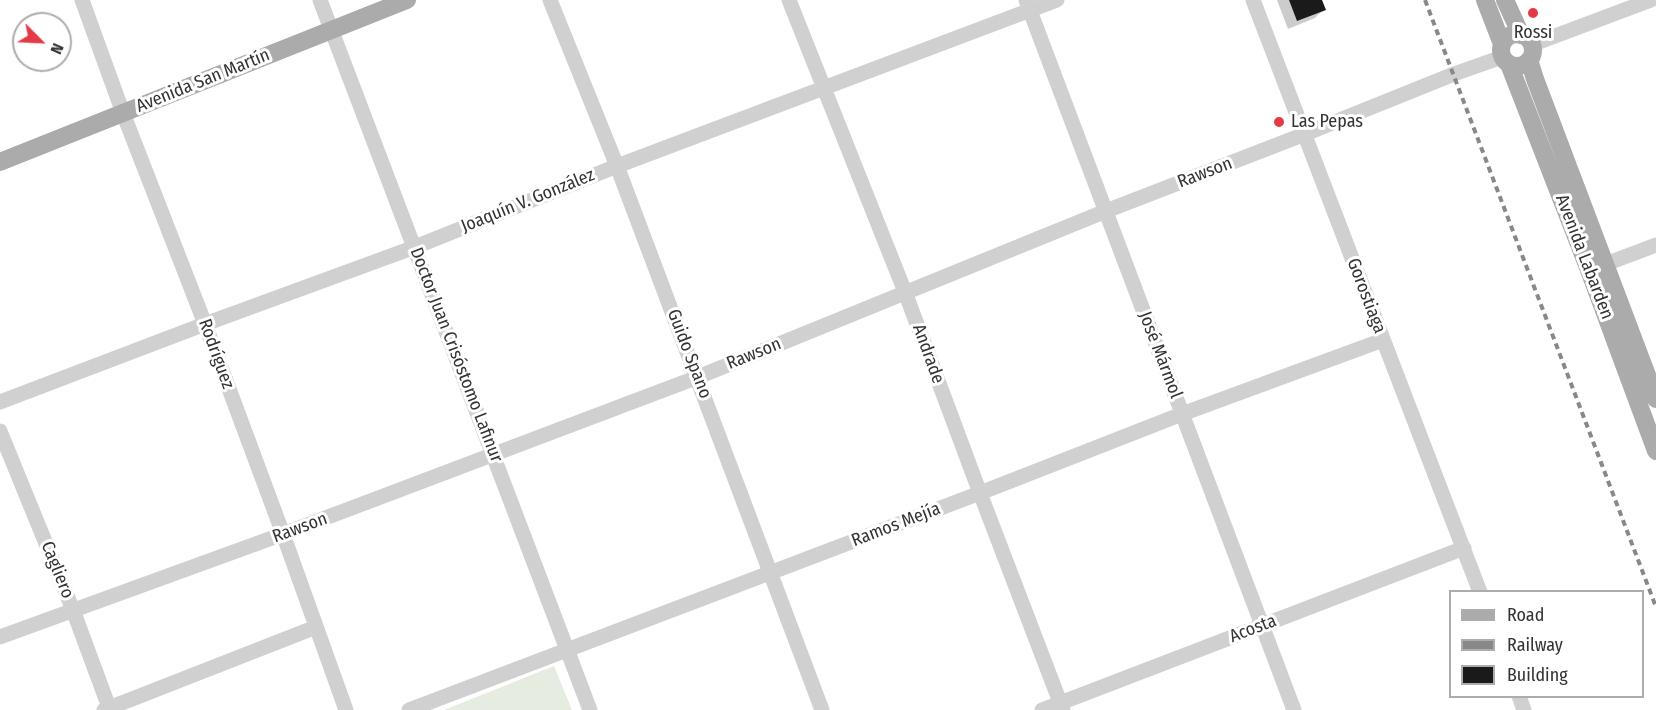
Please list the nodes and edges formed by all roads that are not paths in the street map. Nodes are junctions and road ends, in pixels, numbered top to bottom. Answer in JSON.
{"nodes":[{"id":1,"x":82,"y":0,"type":"edge"},
{"id":2,"x":320,"y":0,"type":"edge"},
{"id":3,"x":407,"y":0,"type":"edge"},
{"id":4,"x":550,"y":0,"type":"edge"},
{"id":5,"x":789,"y":0,"type":"edge"},
{"id":6,"x":1056,"y":0,"type":"edge"},
{"id":7,"x":1252,"y":0,"type":"edge"},
{"id":8,"x":1485,"y":0,"type":"edge"},
{"id":9,"x":1505,"y":0,"type":"edge"},
{"id":10,"x":1651,"y":0,"type":"edge"},
{"id":11,"x":1028,"y":5,"type":"edge"},
{"id":12,"x":331,"y":29,"type":"junction"},
{"id":13,"x":1527,"y":47,"type":"junction"},
{"id":14,"x":1505,"y":55,"type":"junction"},
{"id":15,"x":824,"y":88,"type":"junction"},
{"id":16,"x":123,"y":113,"type":"junction"},
{"id":17,"x":1305,"y":134,"type":"junction"},
{"id":18,"x":0,"y":162,"type":"edge"},
{"id":19,"x":617,"y":166,"type":"junction"},
{"id":20,"x":1106,"y":211,"type":"junction"},
{"id":21,"x":1656,"y":244,"type":"edge"},
{"id":22,"x":415,"y":247,"type":"junction"},
{"id":23,"x":1597,"y":267,"type":"junction"},
{"id":24,"x":905,"y":292,"type":"junction"},
{"id":25,"x":205,"y":324,"type":"junction"},
{"id":26,"x":1383,"y":340,"type":"junction"},
{"id":27,"x":698,"y":377,"type":"junction"},
{"id":28,"x":1656,"y":399,"type":"edge"},
{"id":29,"x":0,"y":402,"type":"edge"},
{"id":30,"x":1182,"y":414,"type":"junction"},
{"id":31,"x":0,"y":431,"type":"edge"},
{"id":32,"x":1656,"y":451,"type":"edge"},
{"id":33,"x":493,"y":454,"type":"junction"},
{"id":34,"x":980,"y":493,"type":"junction"},
{"id":35,"x":283,"y":534,"type":"junction"},
{"id":36,"x":1464,"y":548,"type":"junction"},
{"id":37,"x":771,"y":572,"type":"junction"},
{"id":38,"x":1480,"y":590,"type":"edge"},
{"id":39,"x":73,"y":610,"type":"junction"},
{"id":40,"x":1261,"y":626,"type":"junction"},
{"id":41,"x":316,"y":627,"type":"junction"},
{"id":42,"x":0,"y":637,"type":"edge"},
{"id":43,"x":567,"y":650,"type":"junction"},
{"id":44,"x":1061,"y":706,"type":"edge"},
{"id":45,"x":108,"y":709,"type":"edge"},
{"id":46,"x":346,"y":710,"type":"edge"},
{"id":47,"x":409,"y":710,"type":"edge"},
{"id":48,"x":590,"y":710,"type":"edge"},
{"id":49,"x":822,"y":710,"type":"edge"},
{"id":50,"x":1042,"y":710,"type":"edge"},
{"id":51,"x":1294,"y":710,"type":"edge"}],
"edges":[{"from":1,"to":16,"type":"street","name":"Rodríguez"},
{"from":2,"to":12,"type":"street","name":"Doctor Juan Crisóstomo Lafinur"},
{"from":3,"to":12,"type":"main road","name":"Avenida San Martín"},
{"from":4,"to":19,"type":"street","name":"Guido Spano"},
{"from":5,"to":15,"type":"street","name":"Andrade"},
{"from":6,"to":11,"type":"street","name":"Joaquín V. González"},
{"from":7,"to":17,"type":"street","name":"Gorostiaga"},
{"from":8,"to":14,"type":"main road","name":"Avenida Labarden"},
{"from":9,"to":13,"type":"main road","name":"Avenida Labarden"},
{"from":10,"to":13,"type":"street"},
{"from":11,"to":15,"type":"street","name":"Joaquín V. González"},
{"from":11,"to":20,"type":"street","name":"José Mármol"},
{"from":12,"to":16,"type":"main road","name":"Avenida San Martín"},
{"from":12,"to":22,"type":"street","name":"Doctor Juan Crisóstomo Lafinur"},
{"from":13,"to":14,"type":"main road"},
{"from":13,"to":14,"type":"main road"},
{"from":13,"to":23,"type":"main road","name":"Avenida Labarden"},
{"from":14,"to":17,"type":"street","name":"Rawson"},
{"from":14,"to":23,"type":"main road","name":"Avenida Labarden"},
{"from":15,"to":19,"type":"street","name":"Joaquín V. González"},
{"from":15,"to":24,"type":"street","name":"Andrade"},
{"from":16,"to":18,"type":"main road","name":"Avenida San Martín"},
{"from":16,"to":25,"type":"street","name":"Rodríguez"},
{"from":17,"to":20,"type":"street","name":"Rawson"},
{"from":17,"to":26,"type":"street","name":"Gorostiaga"},
{"from":19,"to":22,"type":"street","name":"Joaquín V. González"},
{"from":19,"to":27,"type":"street","name":"Guido Spano"},
{"from":20,"to":24,"type":"street","name":"Rawson"},
{"from":20,"to":30,"type":"street","name":"José Mármol"},
{"from":21,"to":23,"type":"street"},
{"from":22,"to":25,"type":"street","name":"Joaquín V. González"},
{"from":22,"to":33,"type":"street","name":"Doctor Juan Crisóstomo Lafinur"},
{"from":23,"to":28,"type":"main road","name":"Avenida Labarden"},
{"from":23,"to":32,"type":"main road","name":"Avenida Labarden"},
{"from":24,"to":27,"type":"street","name":"Rawson"},
{"from":24,"to":34,"type":"street","name":"Andrade"},
{"from":25,"to":29,"type":"street","name":"Joaquín V. González"},
{"from":25,"to":35,"type":"street","name":"Rodríguez"},
{"from":26,"to":30,"type":"street","name":"Ramos Mejía"},
{"from":26,"to":36,"type":"street","name":"Gorostiaga"},
{"from":27,"to":33,"type":"street","name":"Rawson"},
{"from":27,"to":37,"type":"street","name":"Guido Spano"},
{"from":30,"to":34,"type":"street","name":"Ramos Mejía"},
{"from":30,"to":40,"type":"street","name":"José Mármol"},
{"from":31,"to":39,"type":"street","name":"Cagliero"},
{"from":33,"to":35,"type":"street","name":"Rawson"},
{"from":33,"to":43,"type":"street","name":"Doctor Juan Crisóstomo Lafinur"},
{"from":34,"to":37,"type":"street","name":"Ramos Mejía"},
{"from":34,"to":44,"type":"street","name":"Andrade"},
{"from":35,"to":39,"type":"street","name":"Rawson"},
{"from":35,"to":41,"type":"street","name":"Rodríguez"},
{"from":36,"to":38,"type":"street","name":"Gorostiaga"},
{"from":36,"to":40,"type":"street","name":"Acosta"},
{"from":37,"to":43,"type":"street","name":"Ramos Mejía"},
{"from":37,"to":49,"type":"street","name":"Guido Spano"},
{"from":39,"to":42,"type":"street","name":"Rawson"},
{"from":39,"to":45,"type":"street","name":"Cagliero"},
{"from":40,"to":44,"type":"street","name":"Acosta"},
{"from":40,"to":51,"type":"street","name":"José Mármol"},
{"from":41,"to":45,"type":"street"},
{"from":41,"to":46,"type":"street","name":"Rodríguez"},
{"from":43,"to":47,"type":"street","name":"Ramos Mejía"},
{"from":43,"to":48,"type":"street","name":"Doctor Juan Crisóstomo Lafinur"},
{"from":44,"to":50,"type":"street","name":"Acosta"}]}
